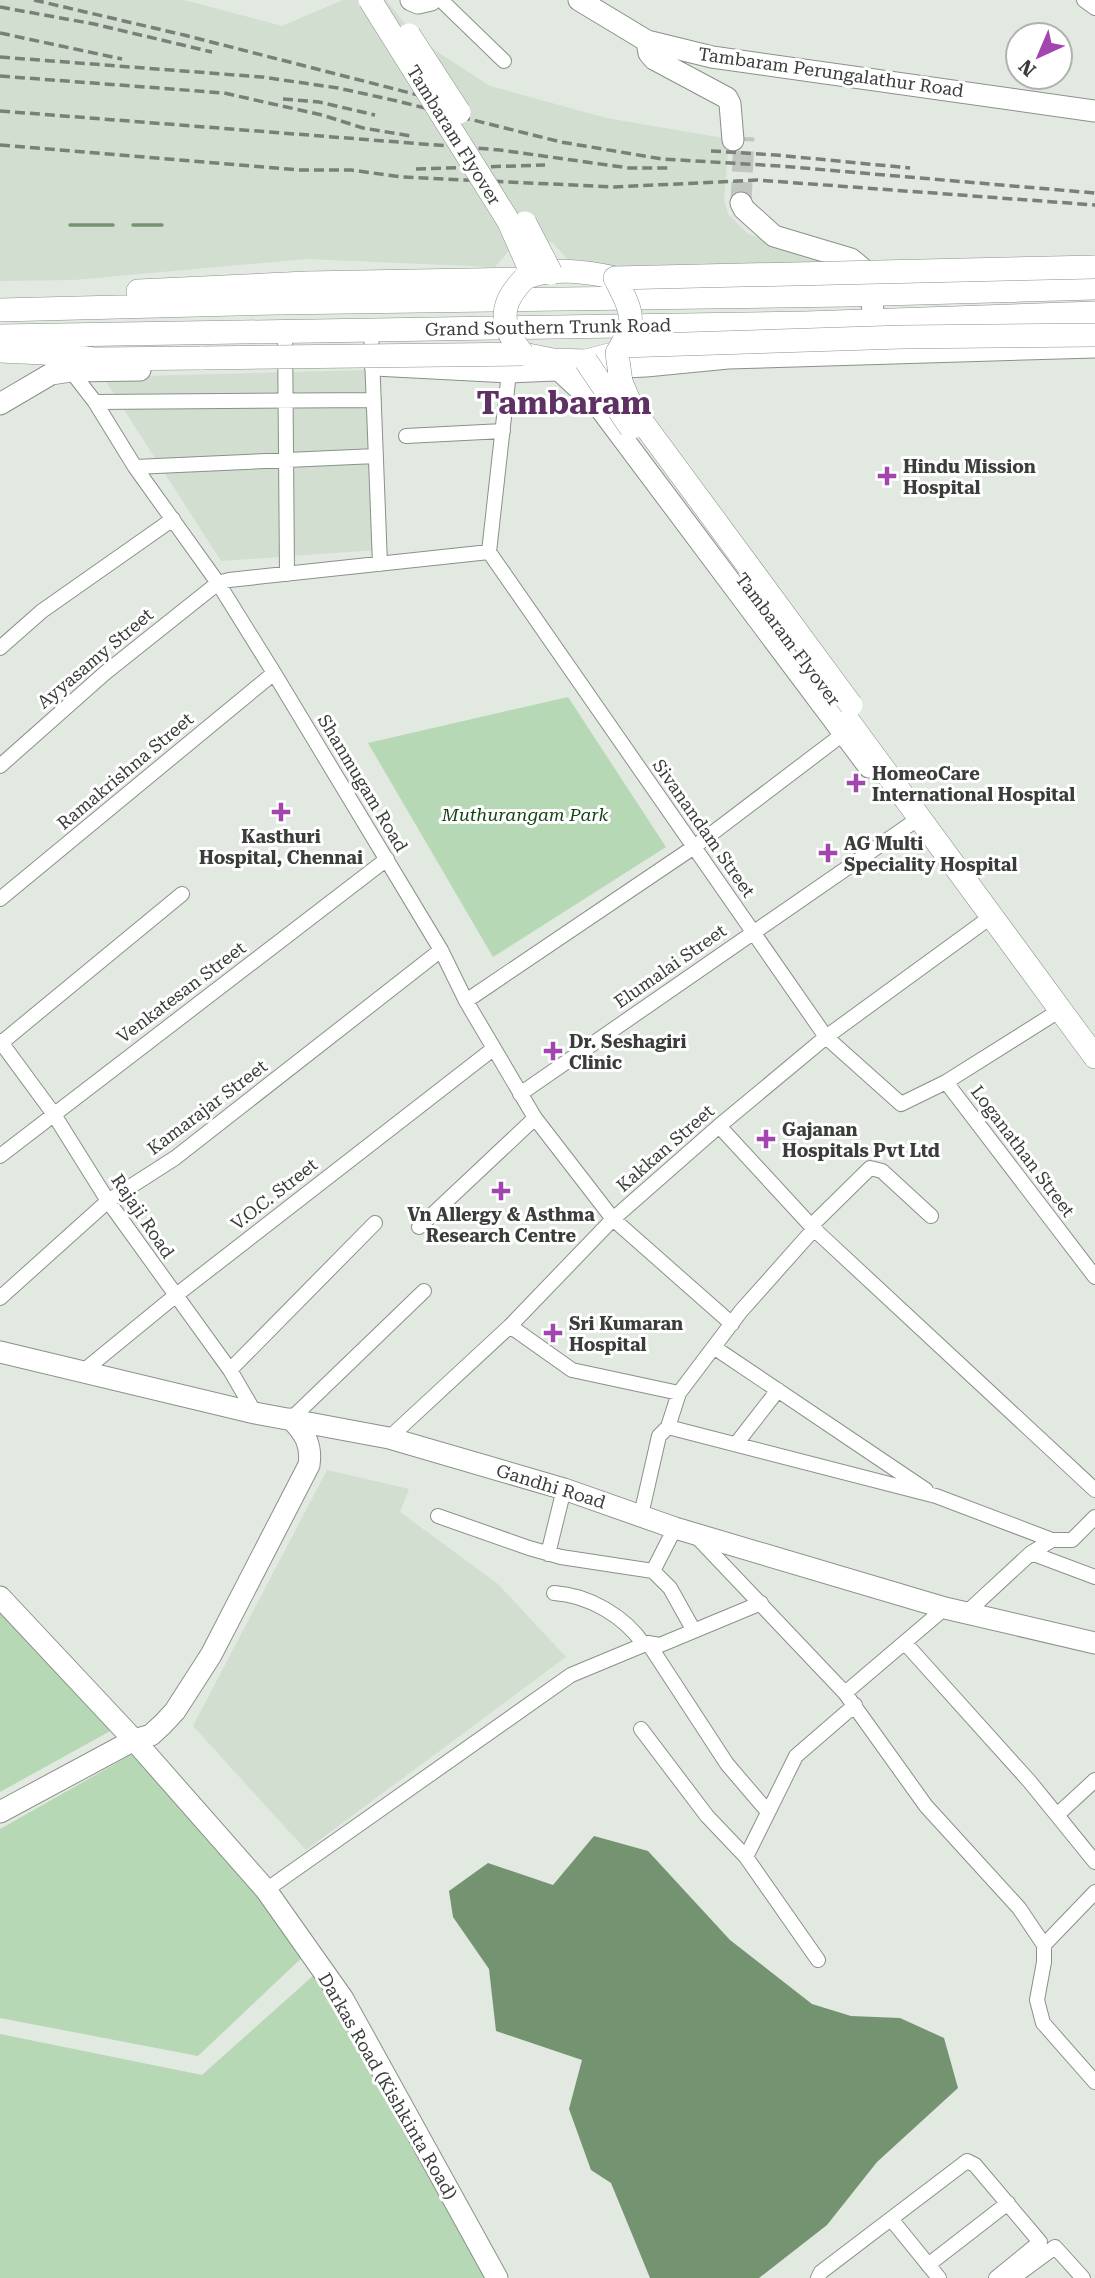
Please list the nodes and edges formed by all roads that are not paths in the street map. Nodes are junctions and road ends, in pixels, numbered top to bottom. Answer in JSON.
{"nodes":[{"id":1,"x":370,"y":0,"type":"edge"},
{"id":2,"x":387,"y":0,"type":"edge"},
{"id":3,"x":411,"y":0,"type":"edge"},
{"id":4,"x":431,"y":0,"type":"edge"},
{"id":5,"x":441,"y":0,"type":"edge"},
{"id":6,"x":579,"y":0,"type":"edge"},
{"id":7,"x":1084,"y":0,"type":"edge"},
{"id":8,"x":1095,"y":8,"type":"edge"},
{"id":9,"x":653,"y":43,"type":"junction"},
{"id":10,"x":503,"y":61,"type":"dead end"},
{"id":11,"x":1095,"y":111,"type":"edge"},
{"id":12,"x":739,"y":138,"type":"tunnel mouth"},
{"id":13,"x":1095,"y":267,"type":"edge"},
{"id":14,"x":536,"y":275,"type":"junction"},
{"id":15,"x":615,"y":278,"type":"junction"},
{"id":16,"x":1095,"y":288,"type":"edge"},
{"id":17,"x":848,"y":295,"type":"junction"},
{"id":18,"x":872,"y":295,"type":"junction"},
{"id":19,"x":29,"y":309,"type":"junction"},
{"id":20,"x":0,"y":310,"type":"edge"},
{"id":21,"x":1095,"y":313,"type":"edge"},
{"id":22,"x":874,"y":321,"type":"junction"},
{"id":23,"x":806,"y":323,"type":"junction"},
{"id":24,"x":372,"y":330,"type":"junction"},
{"id":25,"x":285,"y":331,"type":"junction"},
{"id":26,"x":1095,"y":335,"type":"edge"},
{"id":27,"x":0,"y":336,"type":"edge"},
{"id":28,"x":1095,"y":347,"type":"edge"},
{"id":29,"x":620,"y":349,"type":"junction"},
{"id":30,"x":0,"y":351,"type":"edge"},
{"id":31,"x":523,"y":354,"type":"junction"},
{"id":32,"x":810,"y":357,"type":"junction"},
{"id":33,"x":586,"y":362,"type":"junction"},
{"id":34,"x":373,"y":365,"type":"junction"},
{"id":35,"x":286,"y":368,"type":"junction"},
{"id":36,"x":559,"y":370,"type":"junction"},
{"id":37,"x":71,"y":371,"type":"junction"},
{"id":38,"x":509,"y":372,"type":"junction"},
{"id":39,"x":286,"y":400,"type":"junction"},
{"id":40,"x":374,"y":400,"type":"junction"},
{"id":41,"x":95,"y":402,"type":"junction"},
{"id":42,"x":0,"y":404,"type":"edge"},
{"id":43,"x":503,"y":431,"type":"junction"},
{"id":44,"x":406,"y":436,"type":"dead end"},
{"id":45,"x":376,"y":456,"type":"junction"},
{"id":46,"x":286,"y":461,"type":"junction"},
{"id":47,"x":135,"y":467,"type":"junction"},
{"id":48,"x":173,"y":519,"type":"junction"},
{"id":49,"x":489,"y":552,"type":"junction"},
{"id":50,"x":380,"y":564,"type":"junction"},
{"id":51,"x":286,"y":573,"type":"junction"},
{"id":52,"x":218,"y":583,"type":"junction"},
{"id":53,"x":0,"y":648,"type":"edge"},
{"id":54,"x":274,"y":673,"type":"junction"},
{"id":55,"x":843,"y":734,"type":"junction"},
{"id":56,"x":0,"y":766,"type":"edge"},
{"id":57,"x":912,"y":823,"type":"junction"},
{"id":58,"x":694,"y":847,"type":"junction"},
{"id":59,"x":387,"y":859,"type":"junction"},
{"id":60,"x":182,"y":894,"type":"dead end"},
{"id":61,"x":0,"y":899,"type":"edge"},
{"id":62,"x":992,"y":905,"type":"junction"},
{"id":63,"x":753,"y":932,"type":"junction"},
{"id":64,"x":440,"y":950,"type":"junction"},
{"id":65,"x":466,"y":1001,"type":"junction"},
{"id":66,"x":1062,"y":1009,"type":"junction"},
{"id":67,"x":1095,"y":1032,"type":"edge"},
{"id":68,"x":826,"y":1037,"type":"junction"},
{"id":69,"x":1,"y":1042,"type":"edge"},
{"id":70,"x":494,"y":1049,"type":"junction"},
{"id":71,"x":1095,"y":1057,"type":"edge"},
{"id":72,"x":946,"y":1082,"type":"junction"},
{"id":73,"x":520,"y":1094,"type":"junction"},
{"id":74,"x":53,"y":1114,"type":"junction"},
{"id":75,"x":534,"y":1118,"type":"junction"},
{"id":76,"x":719,"y":1126,"type":"junction"},
{"id":77,"x":0,"y":1156,"type":"edge"},
{"id":78,"x":108,"y":1201,"type":"junction"},
{"id":79,"x":931,"y":1216,"type":"dead end"},
{"id":80,"x":613,"y":1219,"type":"junction"},
{"id":81,"x":375,"y":1223,"type":"dead end"},
{"id":82,"x":419,"y":1227,"type":"dead end"},
{"id":83,"x":813,"y":1228,"type":"junction"},
{"id":84,"x":1095,"y":1277,"type":"edge"},
{"id":85,"x":424,"y":1291,"type":"dead end"},
{"id":86,"x":175,"y":1296,"type":"junction"},
{"id":87,"x":0,"y":1298,"type":"edge"},
{"id":88,"x":732,"y":1324,"type":"junction"},
{"id":89,"x":510,"y":1326,"type":"junction"},
{"id":90,"x":715,"y":1348,"type":"junction"},
{"id":91,"x":0,"y":1352,"type":"edge"},
{"id":92,"x":230,"y":1370,"type":"junction"},
{"id":93,"x":81,"y":1373,"type":"junction"},
{"id":94,"x":778,"y":1390,"type":"junction"},
{"id":95,"x":679,"y":1393,"type":"junction"},
{"id":96,"x":255,"y":1413,"type":"junction"},
{"id":97,"x":290,"y":1419,"type":"junction"},
{"id":98,"x":668,"y":1427,"type":"junction"},
{"id":99,"x":389,"y":1438,"type":"junction"},
{"id":100,"x":736,"y":1444,"type":"junction"},
{"id":101,"x":564,"y":1489,"type":"junction"},
{"id":102,"x":1095,"y":1490,"type":"edge"},
{"id":103,"x":936,"y":1496,"type":"junction"},
{"id":104,"x":438,"y":1516,"type":"dead end"},
{"id":105,"x":641,"y":1516,"type":"junction"},
{"id":106,"x":1095,"y":1517,"type":"edge"},
{"id":107,"x":684,"y":1530,"type":"junction"},
{"id":108,"x":1052,"y":1540,"type":"junction"},
{"id":109,"x":1031,"y":1553,"type":"junction"},
{"id":110,"x":548,"y":1554,"type":"junction"},
{"id":111,"x":653,"y":1571,"type":"junction"},
{"id":112,"x":1095,"y":1577,"type":"edge"},
{"id":113,"x":554,"y":1593,"type":"dead end"},
{"id":114,"x":0,"y":1597,"type":"edge"},
{"id":115,"x":761,"y":1603,"type":"junction"},
{"id":116,"x":955,"y":1611,"type":"junction"},
{"id":117,"x":694,"y":1631,"type":"junction"},
{"id":118,"x":905,"y":1643,"type":"junction"},
{"id":119,"x":1095,"y":1643,"type":"edge"},
{"id":120,"x":646,"y":1644,"type":"junction"},
{"id":121,"x":845,"y":1693,"type":"junction"},
{"id":122,"x":855,"y":1705,"type":"junction"},
{"id":123,"x":641,"y":1729,"type":"dead end"},
{"id":124,"x":134,"y":1740,"type":"junction"},
{"id":125,"x":1095,"y":1780,"type":"edge"},
{"id":126,"x":0,"y":1812,"type":"edge"},
{"id":127,"x":768,"y":1812,"type":"junction"},
{"id":128,"x":1057,"y":1815,"type":"junction"},
{"id":129,"x":746,"y":1857,"type":"junction"},
{"id":130,"x":1095,"y":1861,"type":"edge"},
{"id":131,"x":266,"y":1890,"type":"junction"},
{"id":132,"x":1095,"y":1892,"type":"edge"},
{"id":133,"x":1044,"y":1945,"type":"junction"},
{"id":134,"x":818,"y":1960,"type":"dead end"},
{"id":135,"x":1095,"y":2082,"type":"edge"},
{"id":136,"x":1008,"y":2203,"type":"junction"},
{"id":137,"x":891,"y":2219,"type":"junction"},
{"id":138,"x":928,"y":2265,"type":"junction"},
{"id":139,"x":497,"y":2278,"type":"edge"},
{"id":140,"x":818,"y":2278,"type":"edge"},
{"id":141,"x":939,"y":2278,"type":"edge"},
{"id":142,"x":996,"y":2278,"type":"edge"},
{"id":143,"x":1013,"y":2278,"type":"edge"},
{"id":144,"x":1083,"y":2278,"type":"edge"}],
"edges":[{"from":1,"to":14,"type":"main road","name":"Tambaram Flyover","bridge":true},
{"from":2,"to":14,"type":"main road","name":"Tambaram Flyover","bridge":true},
{"from":3,"to":4,"type":"street"},
{"from":5,"to":10,"type":"street"},
{"from":6,"to":9,"type":"street","name":"Tambaram Perungalathur Road"},
{"from":7,"to":8,"type":"street"},
{"from":9,"to":11,"type":"street","name":"Tambaram Perungalathur Road"},
{"from":9,"to":12,"type":"street"},
{"from":13,"to":15,"type":"main road","bridge":true},
{"from":14,"to":15,"type":"main road"},
{"from":14,"to":19,"type":"main road"},
{"from":14,"to":31,"type":"main road","bridge":true},
{"from":15,"to":29,"type":"main road","bridge":true},
{"from":16,"to":18,"type":"main road","name":"Grand Southern Trunk Road"},
{"from":17,"to":18,"type":"main road","name":"Grand Southern Trunk Road"},
{"from":17,"to":18,"type":"street"},
{"from":17,"to":19,"type":"main road","name":"Grand Southern Trunk Road"},
{"from":18,"to":22,"type":"street"},
{"from":19,"to":20,"type":"main road","name":"Grand Southern Trunk Road"},
{"from":21,"to":22,"type":"main road","name":"Grand Southern Trunk Road"},
{"from":22,"to":23,"type":"main road","name":"Grand Southern Trunk Road"},
{"from":23,"to":24,"type":"main road","name":"Grand Southern Trunk Road"},
{"from":23,"to":32,"type":"main road"},
{"from":24,"to":25,"type":"main road","name":"Grand Southern Trunk Road"},
{"from":24,"to":34,"type":"street"},
{"from":25,"to":27,"type":"main road","name":"Grand Southern Trunk Road"},
{"from":25,"to":35,"type":"street"},
{"from":26,"to":29,"type":"main road","bridge":true},
{"from":28,"to":32,"type":"street"},
{"from":29,"to":33,"type":"main road"},
{"from":29,"to":62,"type":"main road","name":"Tambaram Flyover","bridge":true},
{"from":30,"to":31,"type":"main road","bridge":true},
{"from":31,"to":33,"type":"main road"},
{"from":32,"to":36,"type":"street"},
{"from":33,"to":62,"type":"main road","name":"Tambaram Flyover","bridge":true},
{"from":34,"to":35,"type":"street"},
{"from":34,"to":38,"type":"street"},
{"from":34,"to":40,"type":"street"},
{"from":35,"to":37,"type":"street"},
{"from":35,"to":39,"type":"street"},
{"from":36,"to":38,"type":"street"},
{"from":36,"to":55,"type":"street"},
{"from":37,"to":41,"type":"street","name":"Shanmugam Road"},
{"from":37,"to":42,"type":"street"},
{"from":38,"to":43,"type":"street"},
{"from":39,"to":40,"type":"street"},
{"from":39,"to":41,"type":"street"},
{"from":39,"to":46,"type":"street"},
{"from":40,"to":45,"type":"street"},
{"from":41,"to":47,"type":"street","name":"Shanmugam Road"},
{"from":43,"to":44,"type":"street"},
{"from":43,"to":49,"type":"street"},
{"from":45,"to":46,"type":"street"},
{"from":45,"to":50,"type":"street"},
{"from":46,"to":47,"type":"street"},
{"from":46,"to":51,"type":"street"},
{"from":47,"to":48,"type":"street","name":"Shanmugam Road"},
{"from":48,"to":52,"type":"street","name":"Shanmugam Road"},
{"from":48,"to":53,"type":"street"},
{"from":49,"to":50,"type":"street"},
{"from":49,"to":58,"type":"street","name":"Sivanandam Street"},
{"from":50,"to":51,"type":"street"},
{"from":51,"to":52,"type":"street"},
{"from":52,"to":54,"type":"street","name":"Shanmugam Road"},
{"from":52,"to":56,"type":"street","name":"Ayyasamy Street"},
{"from":54,"to":59,"type":"street","name":"Shanmugam Road"},
{"from":54,"to":61,"type":"street","name":"Ramakrishna Street"},
{"from":55,"to":57,"type":"street"},
{"from":55,"to":58,"type":"street"},
{"from":57,"to":62,"type":"street"},
{"from":57,"to":63,"type":"street","name":"Elumalai Street"},
{"from":58,"to":63,"type":"street","name":"Sivanandam Street"},
{"from":58,"to":65,"type":"street"},
{"from":59,"to":64,"type":"street","name":"Shanmugam Road"},
{"from":59,"to":74,"type":"street","name":"Venkatesan Street"},
{"from":60,"to":69,"type":"street"},
{"from":62,"to":66,"type":"main road"},
{"from":62,"to":67,"type":"main road"},
{"from":62,"to":68,"type":"street","name":"Kakkan Street"},
{"from":63,"to":68,"type":"street","name":"Sivanandam Street"},
{"from":63,"to":73,"type":"street","name":"Elumalai Street"},
{"from":64,"to":65,"type":"street","name":"Shanmugam Road"},
{"from":64,"to":78,"type":"street","name":"Kamarajar Street"},
{"from":65,"to":70,"type":"street","name":"Shanmugam Road"},
{"from":66,"to":71,"type":"main road"},
{"from":66,"to":72,"type":"street","name":"Sivanandam Street"},
{"from":68,"to":72,"type":"street","name":"Sivanandam Street"},
{"from":68,"to":76,"type":"street","name":"Kakkan Street"},
{"from":69,"to":74,"type":"street","name":"Rajaji Road"},
{"from":70,"to":73,"type":"street","name":"Shanmugam Road"},
{"from":70,"to":86,"type":"street","name":"V.O.C. Street"},
{"from":72,"to":84,"type":"street","name":"Loganathan Street"},
{"from":73,"to":75,"type":"street","name":"Shanmugam Road"},
{"from":74,"to":77,"type":"street","name":"Venkatesan Street"},
{"from":74,"to":78,"type":"street","name":"Rajaji Road"},
{"from":75,"to":80,"type":"street","name":"Shanmugam Road"},
{"from":75,"to":82,"type":"street"},
{"from":76,"to":80,"type":"street","name":"Kakkan Street"},
{"from":76,"to":83,"type":"street"},
{"from":78,"to":86,"type":"street","name":"Rajaji Road"},
{"from":78,"to":87,"type":"street","name":"Kamarajar Street"},
{"from":79,"to":83,"type":"street"},
{"from":80,"to":88,"type":"street","name":"Shanmugam Road"},
{"from":80,"to":89,"type":"street","name":"Kakkan Street"},
{"from":81,"to":92,"type":"street"},
{"from":83,"to":88,"type":"street"},
{"from":83,"to":102,"type":"street"},
{"from":85,"to":97,"type":"street"},
{"from":86,"to":92,"type":"street","name":"Rajaji Road"},
{"from":86,"to":93,"type":"street","name":"V.O.C. Street"},
{"from":88,"to":90,"type":"street"},
{"from":89,"to":95,"type":"street"},
{"from":89,"to":99,"type":"street","name":"Kakkan Street"},
{"from":90,"to":94,"type":"street"},
{"from":90,"to":95,"type":"street"},
{"from":91,"to":93,"type":"street","name":"Gandhi Road"},
{"from":92,"to":96,"type":"street","name":"Rajaji Road"},
{"from":93,"to":96,"type":"street","name":"Gandhi Road"},
{"from":94,"to":100,"type":"street"},
{"from":94,"to":103,"type":"street"},
{"from":95,"to":98,"type":"street"},
{"from":96,"to":97,"type":"street","name":"Gandhi Road"},
{"from":97,"to":99,"type":"street","name":"Gandhi Road"},
{"from":97,"to":124,"type":"street"},
{"from":98,"to":100,"type":"street"},
{"from":98,"to":105,"type":"street"},
{"from":99,"to":101,"type":"street","name":"Gandhi Road"},
{"from":100,"to":103,"type":"street"},
{"from":101,"to":105,"type":"street","name":"Gandhi Road"},
{"from":101,"to":110,"type":"street"},
{"from":103,"to":108,"type":"street"},
{"from":104,"to":110,"type":"street"},
{"from":105,"to":107,"type":"street","name":"Gandhi Road"},
{"from":106,"to":108,"type":"street"},
{"from":107,"to":111,"type":"street"},
{"from":107,"to":115,"type":"street"},
{"from":107,"to":116,"type":"street","name":"Gandhi Road"},
{"from":108,"to":109,"type":"street"},
{"from":109,"to":112,"type":"street"},
{"from":109,"to":116,"type":"street"},
{"from":110,"to":111,"type":"street"},
{"from":111,"to":117,"type":"street"},
{"from":113,"to":120,"type":"street"},
{"from":114,"to":124,"type":"street","name":"Darkas Road (Kishkinta Road)"},
{"from":115,"to":117,"type":"street"},
{"from":115,"to":121,"type":"street"},
{"from":116,"to":118,"type":"street"},
{"from":116,"to":119,"type":"street","name":"Gandhi Road"},
{"from":117,"to":120,"type":"street"},
{"from":118,"to":121,"type":"street"},
{"from":118,"to":128,"type":"street"},
{"from":120,"to":127,"type":"street"},
{"from":120,"to":131,"type":"street"},
{"from":121,"to":122,"type":"street"},
{"from":122,"to":127,"type":"street"},
{"from":122,"to":133,"type":"street"},
{"from":123,"to":129,"type":"street"},
{"from":124,"to":126,"type":"street"},
{"from":124,"to":131,"type":"street","name":"Darkas Road (Kishkinta Road)"},
{"from":125,"to":128,"type":"street"},
{"from":127,"to":129,"type":"street"},
{"from":128,"to":130,"type":"street"},
{"from":129,"to":134,"type":"street"},
{"from":131,"to":139,"type":"street","name":"Darkas Road (Kishkinta Road)"},
{"from":132,"to":133,"type":"street"},
{"from":133,"to":135,"type":"street"},
{"from":136,"to":137,"type":"street"},
{"from":136,"to":138,"type":"street"},
{"from":136,"to":142,"type":"street"},
{"from":137,"to":138,"type":"street"},
{"from":137,"to":140,"type":"street"},
{"from":138,"to":141,"type":"street"},
{"from":143,"to":144,"type":"street"}]}
